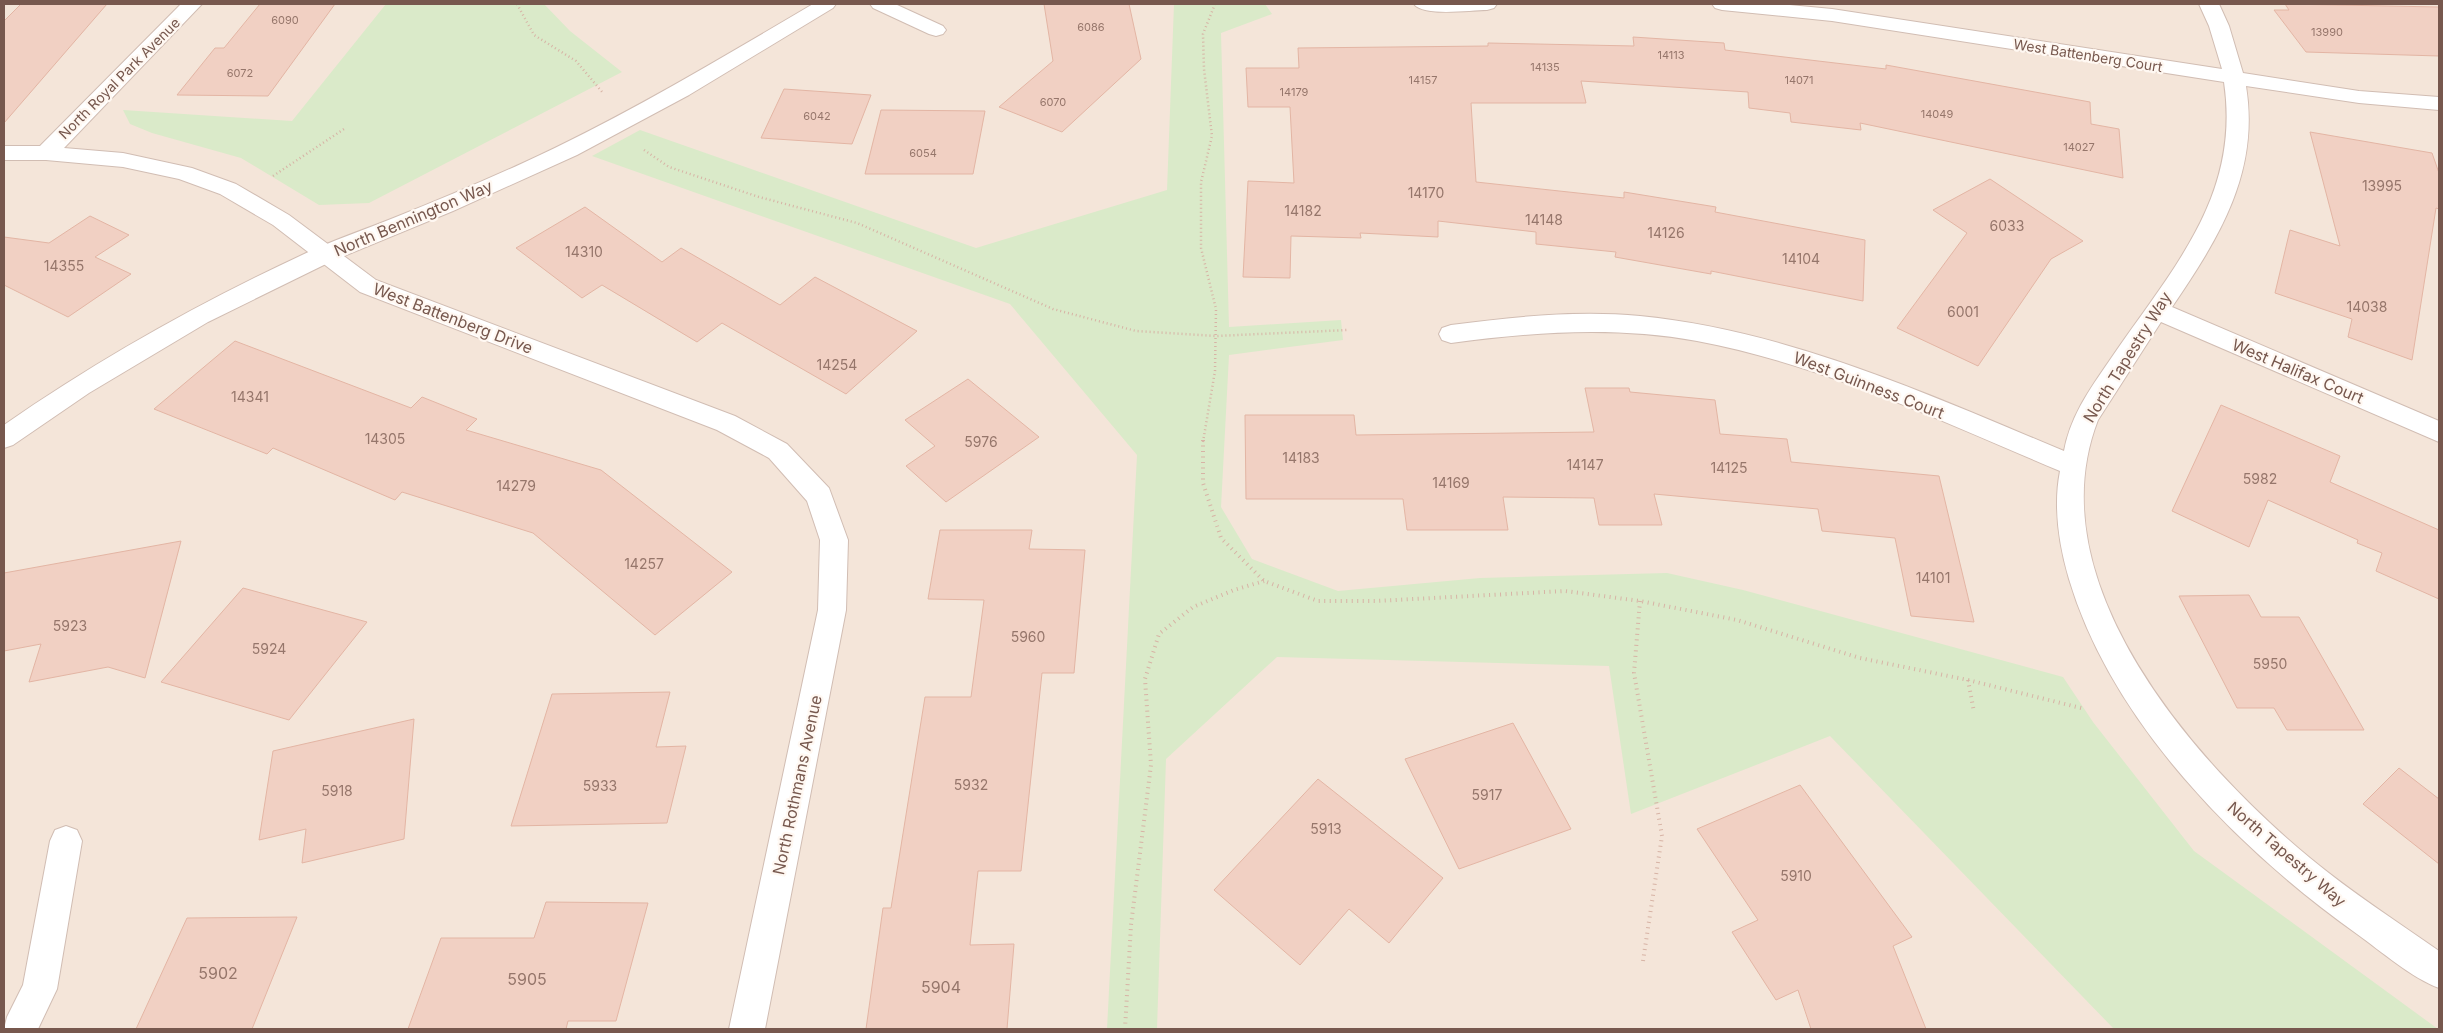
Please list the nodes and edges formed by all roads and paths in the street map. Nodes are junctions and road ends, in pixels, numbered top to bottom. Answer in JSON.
{"nodes":[{"id":1,"x":192,"y":4,"type":"edge"},
{"id":2,"x":517,"y":4,"type":"edge"},
{"id":3,"x":826,"y":4,"type":"edge"},
{"id":4,"x":880,"y":4,"type":"edge"},
{"id":5,"x":1215,"y":4,"type":"edge"},
{"id":6,"x":1424,"y":4,"type":"edge"},
{"id":7,"x":1487,"y":4,"type":"edge"},
{"id":8,"x":1732,"y":4,"type":"edge"},
{"id":9,"x":2209,"y":4,"type":"edge"},
{"id":10,"x":936,"y":30,"type":"dead end"},
{"id":11,"x":2235,"y":78,"type":"junction"},
{"id":12,"x":603,"y":93,"type":"dead end"},
{"id":13,"x":2439,"y":103,"type":"edge"},
{"id":14,"x":344,"y":128,"type":"dead end"},
{"id":15,"x":641,"y":148,"type":"dead end"},
{"id":16,"x":4,"y":153,"type":"edge"},
{"id":17,"x":46,"y":153,"type":"junction"},
{"id":18,"x":270,"y":178,"type":"dead end"},
{"id":19,"x":326,"y":254,"type":"junction"},
{"id":20,"x":2156,"y":310,"type":"junction"},
{"id":21,"x":1348,"y":330,"type":"dead end"},
{"id":22,"x":1451,"y":334,"type":"dead end"},
{"id":23,"x":1216,"y":336,"type":"junction"},
{"id":24,"x":2439,"y":432,"type":"edge"},
{"id":25,"x":4,"y":438,"type":"edge"},
{"id":26,"x":2072,"y":465,"type":"junction"},
{"id":27,"x":834,"y":540,"type":"joint"},
{"id":28,"x":1264,"y":581,"type":"junction"},
{"id":29,"x":1640,"y":601,"type":"junction"},
{"id":30,"x":1968,"y":680,"type":"junction"},
{"id":31,"x":2086,"y":708,"type":"dead end"},
{"id":32,"x":1974,"y":712,"type":"dead end"},
{"id":33,"x":66,"y":841,"type":"dead end"},
{"id":34,"x":1643,"y":961,"type":"dead end"},
{"id":35,"x":2439,"y":971,"type":"edge"},
{"id":36,"x":19,"y":1029,"type":"edge"},
{"id":37,"x":747,"y":1029,"type":"edge"},
{"id":38,"x":1125,"y":1029,"type":"edge"}],
"edges":[{"from":1,"to":17,"type":"street","name":"North Royal Park Avenue"},
{"from":2,"to":12,"type":"path"},
{"from":3,"to":19,"type":"street","name":"North Bennington Way"},
{"from":4,"to":10,"type":"street"},
{"from":5,"to":23,"type":"path"},
{"from":6,"to":7,"type":"street"},
{"from":8,"to":11,"type":"street","name":"West Battenberg Court"},
{"from":9,"to":11,"type":"street","name":"North Tapestry Way"},
{"from":11,"to":13,"type":"street","name":"West Battenberg Court"},
{"from":11,"to":20,"type":"street","name":"North Tapestry Way"},
{"from":14,"to":18,"type":"path"},
{"from":15,"to":23,"type":"path"},
{"from":16,"to":17,"type":"street","name":"West Battenberg Drive"},
{"from":17,"to":19,"type":"street","name":"West Battenberg Drive"},
{"from":19,"to":25,"type":"street","name":"North Bennington Way"},
{"from":19,"to":27,"type":"street","name":"West Battenberg Drive"},
{"from":20,"to":24,"type":"street","name":"West Halifax Court"},
{"from":20,"to":26,"type":"street","name":"North Tapestry Way"},
{"from":21,"to":23,"type":"path"},
{"from":22,"to":26,"type":"street","name":"West Guinness Court"},
{"from":23,"to":28,"type":"path"},
{"from":26,"to":35,"type":"street","name":"North Tapestry Way"},
{"from":27,"to":37,"type":"street","name":"North Rothmans Avenue"},
{"from":28,"to":29,"type":"path"},
{"from":28,"to":38,"type":"path"},
{"from":29,"to":30,"type":"path"},
{"from":29,"to":34,"type":"path"},
{"from":30,"to":31,"type":"path"},
{"from":30,"to":32,"type":"path"},
{"from":33,"to":36,"type":"street"}]}
